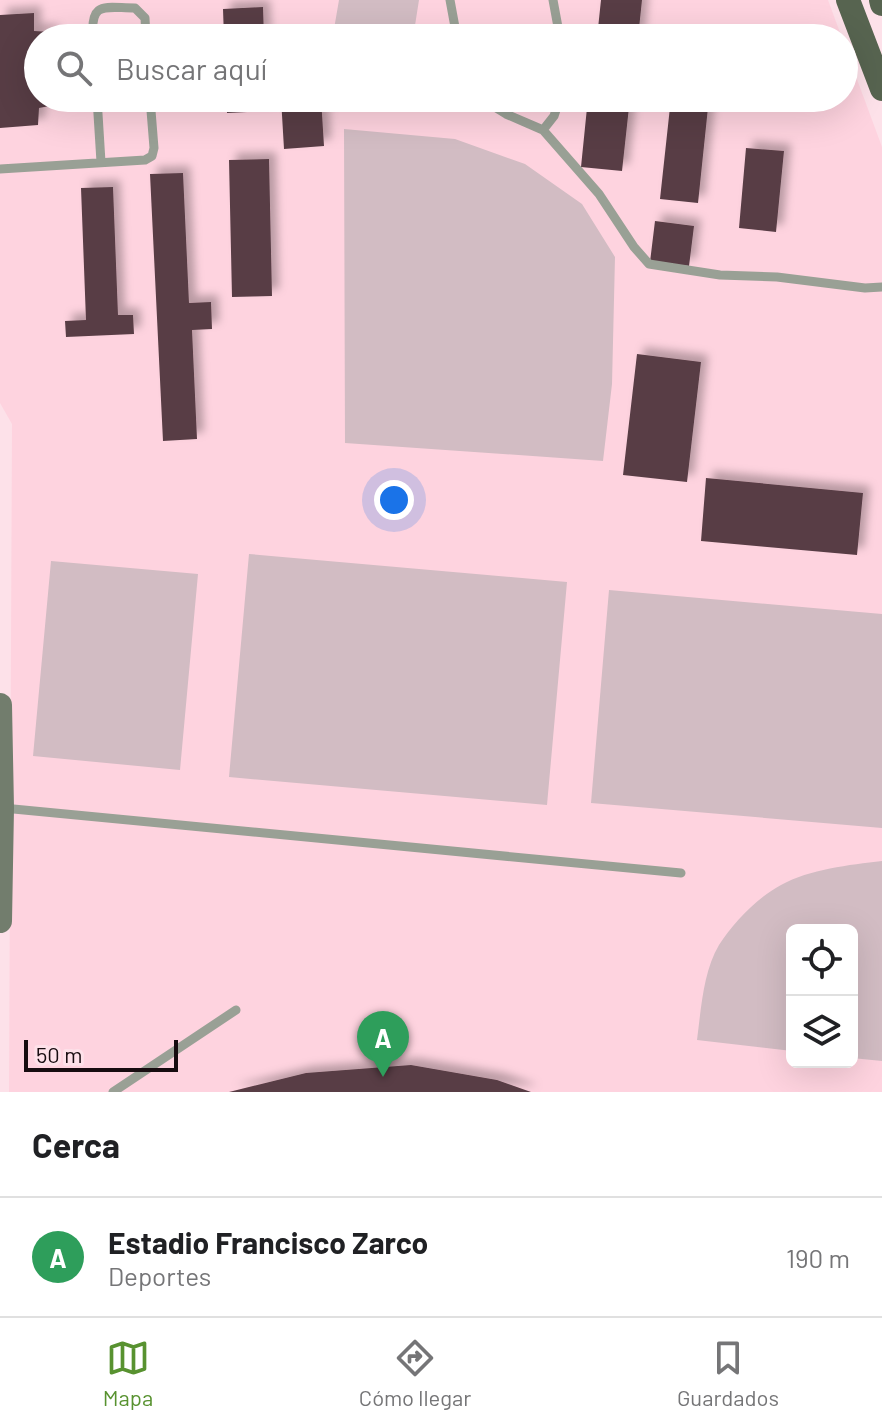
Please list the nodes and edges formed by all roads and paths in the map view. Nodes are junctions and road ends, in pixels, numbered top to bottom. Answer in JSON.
{"nodes":[{"id":1,"x":450,"y":0,"type":"edge"},
{"id":2,"x":553,"y":0,"type":"edge"},
{"id":3,"x":848,"y":0,"type":"edge"},
{"id":4,"x":873,"y":0,"type":"edge"},
{"id":5,"x":92,"y":24,"type":"edge"},
{"id":6,"x":145,"y":24,"type":"edge"},
{"id":7,"x":454,"y":24,"type":"edge"},
{"id":8,"x":557,"y":24,"type":"edge"},
{"id":9,"x":857,"y":24,"type":"edge"},
{"id":10,"x":859,"y":29,"type":"joint"},
{"id":11,"x":882,"y":89,"type":"edge"},
{"id":12,"x":98,"y":112,"type":"edge"},
{"id":13,"x":151,"y":112,"type":"edge"},
{"id":14,"x":503,"y":112,"type":"edge"},
{"id":15,"x":555,"y":112,"type":"edge"},
{"id":16,"x":543,"y":130,"type":"junction"},
{"id":17,"x":101,"y":162,"type":"junction"},
{"id":18,"x":0,"y":169,"type":"edge"},
{"id":19,"x":882,"y":287,"type":"edge"},
{"id":20,"x":0,"y":705,"type":"edge"},
{"id":21,"x":1,"y":808,"type":"edge"},
{"id":22,"x":681,"y":873,"type":"dead end"},
{"id":23,"x":0,"y":921,"type":"edge"},
{"id":24,"x":236,"y":1010,"type":"dead end"},
{"id":25,"x":113,"y":1092,"type":"edge"}],
"edges":[{"from":1,"to":7,"type":"lane"},
{"from":2,"to":8,"type":"lane"},
{"from":3,"to":9,"type":"main road"},
{"from":4,"to":10,"type":"street"},
{"from":5,"to":6,"type":"lane"},
{"from":10,"to":11,"type":"main road"},
{"from":12,"to":17,"type":"lane"},
{"from":13,"to":17,"type":"lane"},
{"from":14,"to":16,"type":"lane"},
{"from":15,"to":16,"type":"lane"},
{"from":16,"to":19,"type":"lane"},
{"from":17,"to":18,"type":"lane"},
{"from":20,"to":21,"type":"street"},
{"from":21,"to":22,"type":"lane"},
{"from":21,"to":23,"type":"street"},
{"from":24,"to":25,"type":"lane"}]}
